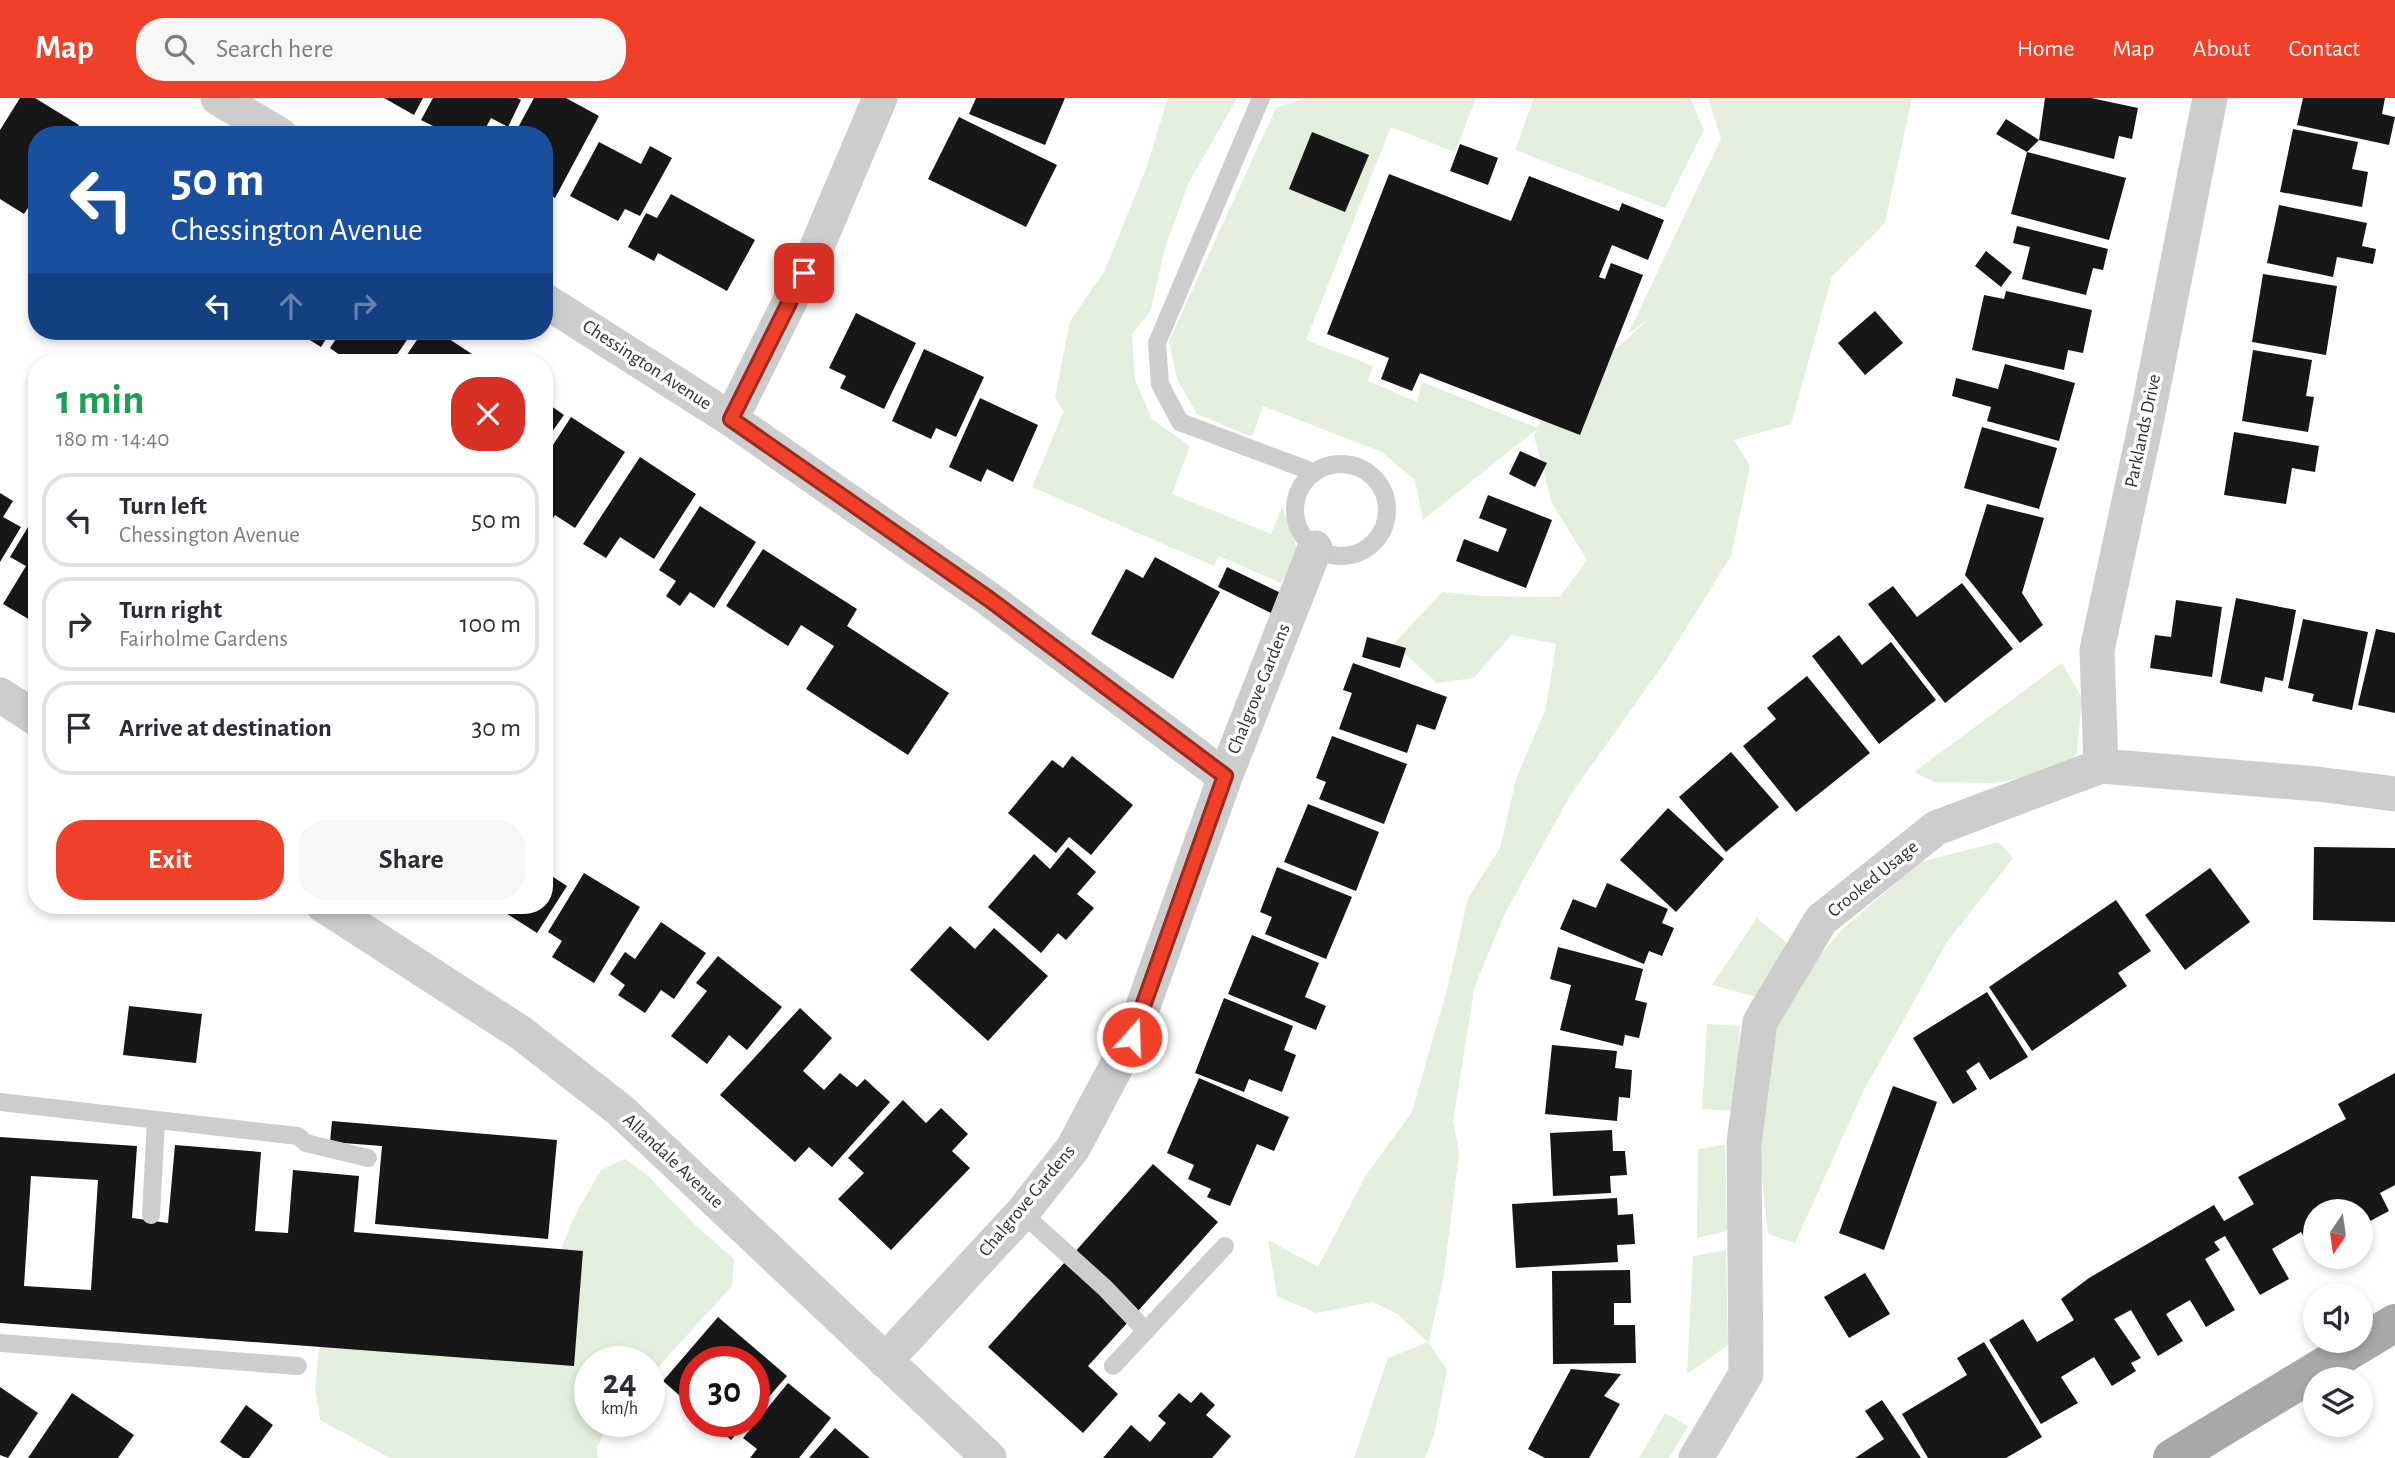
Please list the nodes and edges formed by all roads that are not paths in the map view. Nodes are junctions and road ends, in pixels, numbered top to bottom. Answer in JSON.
{"nodes":[{"id":1,"x":880,"y":98,"type":"edge"},
{"id":2,"x":1261,"y":98,"type":"edge"},
{"id":3,"x":2210,"y":98,"type":"edge"},
{"id":4,"x":238,"y":103,"type":"edge"},
{"id":5,"x":268,"y":126,"type":"edge"},
{"id":6,"x":553,"y":306,"type":"edge"},
{"id":7,"x":731,"y":419,"type":"junction"},
{"id":8,"x":1313,"y":472,"type":"junction"},
{"id":9,"x":1315,"y":548,"type":"junction"},
{"id":10,"x":0,"y":695,"type":"edge"},
{"id":11,"x":28,"y":713,"type":"edge"},
{"id":12,"x":2101,"y":766,"type":"junction"},
{"id":13,"x":1225,"y":776,"type":"junction"},
{"id":14,"x":2395,"y":794,"type":"edge"},
{"id":15,"x":337,"y":914,"type":"edge"},
{"id":16,"x":0,"y":1102,"type":"edge"},
{"id":17,"x":156,"y":1120,"type":"junction"},
{"id":18,"x":368,"y":1158,"type":"dead end"},
{"id":19,"x":1022,"y":1213,"type":"junction"},
{"id":20,"x":150,"y":1215,"type":"dead end"},
{"id":21,"x":1225,"y":1246,"type":"dead end"},
{"id":22,"x":2395,"y":1323,"type":"edge"},
{"id":23,"x":1146,"y":1331,"type":"junction"},
{"id":24,"x":0,"y":1343,"type":"edge"},
{"id":25,"x":885,"y":1361,"type":"junction"},
{"id":26,"x":298,"y":1366,"type":"dead end"},
{"id":27,"x":1113,"y":1366,"type":"dead end"},
{"id":28,"x":989,"y":1458,"type":"edge"},
{"id":29,"x":1696,"y":1458,"type":"edge"},
{"id":30,"x":2172,"y":1458,"type":"edge"}],
"edges":[{"from":1,"to":7,"type":"street"},
{"from":2,"to":8,"type":"lane"},
{"from":3,"to":12,"type":"street","name":"Parklands Drive"},
{"from":4,"to":5,"type":"street"},
{"from":6,"to":7,"type":"street","name":"Chessington Avenue"},
{"from":7,"to":13,"type":"street","name":"Chessington Avenue"},
{"from":8,"to":9,"type":"lane"},
{"from":8,"to":9,"type":"lane"},
{"from":9,"to":13,"type":"street","name":"Chalgrove Gardens"},
{"from":10,"to":11,"type":"street"},
{"from":12,"to":14,"type":"street","name":"Crooked Usage"},
{"from":12,"to":29,"type":"street","name":"Crooked Usage"},
{"from":13,"to":19,"type":"street","name":"Chalgrove Gardens"},
{"from":15,"to":25,"type":"street","name":"Allandale Avenue"},
{"from":16,"to":17,"type":"lane"},
{"from":17,"to":18,"type":"lane"},
{"from":17,"to":20,"type":"lane"},
{"from":19,"to":23,"type":"lane"},
{"from":19,"to":25,"type":"street","name":"Chalgrove Gardens"},
{"from":21,"to":23,"type":"lane"},
{"from":22,"to":30,"type":"main road"},
{"from":23,"to":27,"type":"lane"},
{"from":24,"to":26,"type":"lane"},
{"from":25,"to":28,"type":"street","name":"Allandale Avenue"}]}
